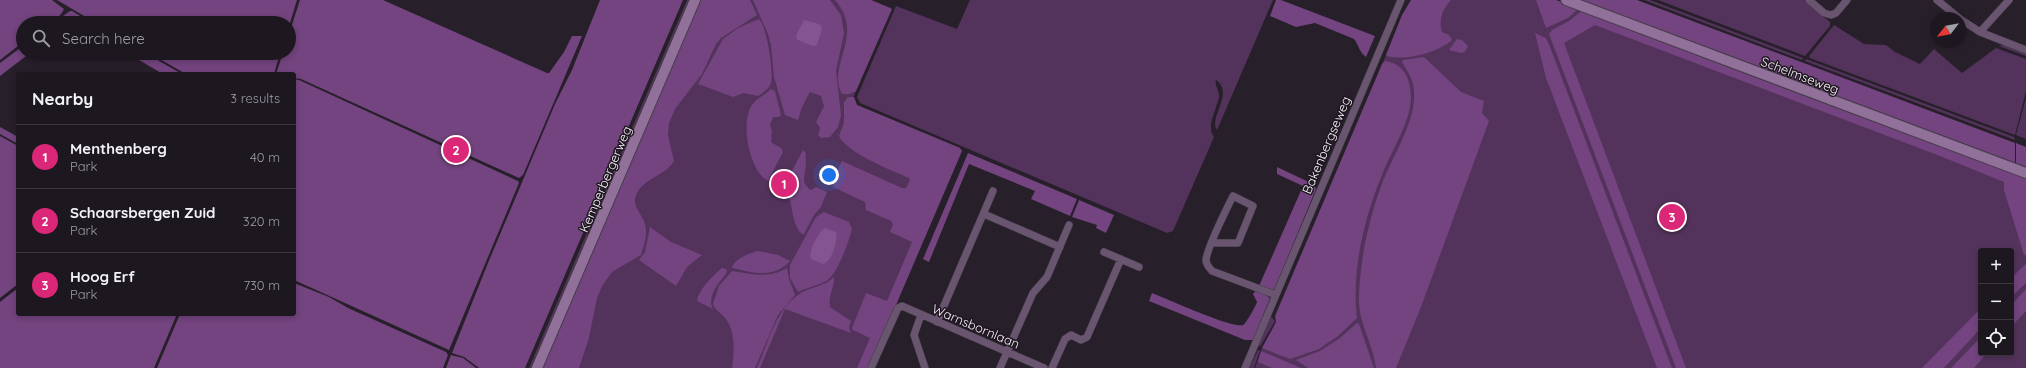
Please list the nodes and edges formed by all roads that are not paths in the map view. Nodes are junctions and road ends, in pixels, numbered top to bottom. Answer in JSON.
{"nodes":[{"id":1,"x":695,"y":0,"type":"edge"},
{"id":2,"x":1566,"y":0,"type":"edge"},
{"id":3,"x":1809,"y":0,"type":"edge"},
{"id":4,"x":1847,"y":0,"type":"edge"},
{"id":5,"x":1937,"y":0,"type":"edge"},
{"id":6,"x":2009,"y":0,"type":"edge"},
{"id":7,"x":1402,"y":1,"type":"edge"},
{"id":8,"x":1952,"y":12,"type":"edge"},
{"id":9,"x":1966,"y":22,"type":"edge"},
{"id":10,"x":1980,"y":32,"type":"junction"},
{"id":11,"x":2026,"y":50,"type":"edge"},
{"id":12,"x":2026,"y":174,"type":"edge"},
{"id":13,"x":993,"y":191,"type":"dead end"},
{"id":14,"x":984,"y":214,"type":"junction"},
{"id":15,"x":1069,"y":225,"type":"dead end"},
{"id":16,"x":1213,"y":243,"type":"junction"},
{"id":17,"x":1060,"y":247,"type":"junction"},
{"id":18,"x":1104,"y":252,"type":"dead end"},
{"id":19,"x":1121,"y":259,"type":"junction"},
{"id":20,"x":1139,"y":268,"type":"dead end"},
{"id":21,"x":1276,"y":295,"type":"junction"},
{"id":22,"x":921,"y":315,"type":"junction"},
{"id":23,"x":937,"y":322,"type":"junction"},
{"id":24,"x":1006,"y":352,"type":"junction"},
{"id":25,"x":537,"y":368,"type":"edge"},
{"id":26,"x":871,"y":368,"type":"edge"},
{"id":27,"x":925,"y":368,"type":"edge"},
{"id":28,"x":1000,"y":368,"type":"edge"},
{"id":29,"x":1044,"y":368,"type":"edge"},
{"id":30,"x":1052,"y":368,"type":"edge"},
{"id":31,"x":1245,"y":368,"type":"edge"}],
"edges":[{"from":1,"to":25,"type":"main road","name":"Kemperbergerweg"},
{"from":2,"to":12,"type":"main road","name":"Schelmseweg"},
{"from":3,"to":4,"type":"street"},
{"from":5,"to":8,"type":"street"},
{"from":6,"to":10,"type":"street"},
{"from":7,"to":21,"type":"street","name":"Bakenbergseweg"},
{"from":9,"to":10,"type":"street"},
{"from":10,"to":11,"type":"street"},
{"from":13,"to":14,"type":"street"},
{"from":14,"to":17,"type":"street"},
{"from":14,"to":23,"type":"street"},
{"from":15,"to":17,"type":"street"},
{"from":16,"to":16,"type":"street"},
{"from":16,"to":21,"type":"street"},
{"from":17,"to":24,"type":"street"},
{"from":18,"to":19,"type":"street"},
{"from":19,"to":20,"type":"street"},
{"from":19,"to":30,"type":"street"},
{"from":21,"to":31,"type":"street","name":"Bakenbergseweg"},
{"from":22,"to":23,"type":"street","name":"Warnsbornlaan"},
{"from":22,"to":26,"type":"street","name":"Warnsbornlaan"},
{"from":22,"to":27,"type":"street"},
{"from":23,"to":24,"type":"street","name":"Warnsbornlaan"},
{"from":24,"to":28,"type":"street"},
{"from":24,"to":29,"type":"street","name":"Warnsbornlaan"}]}
